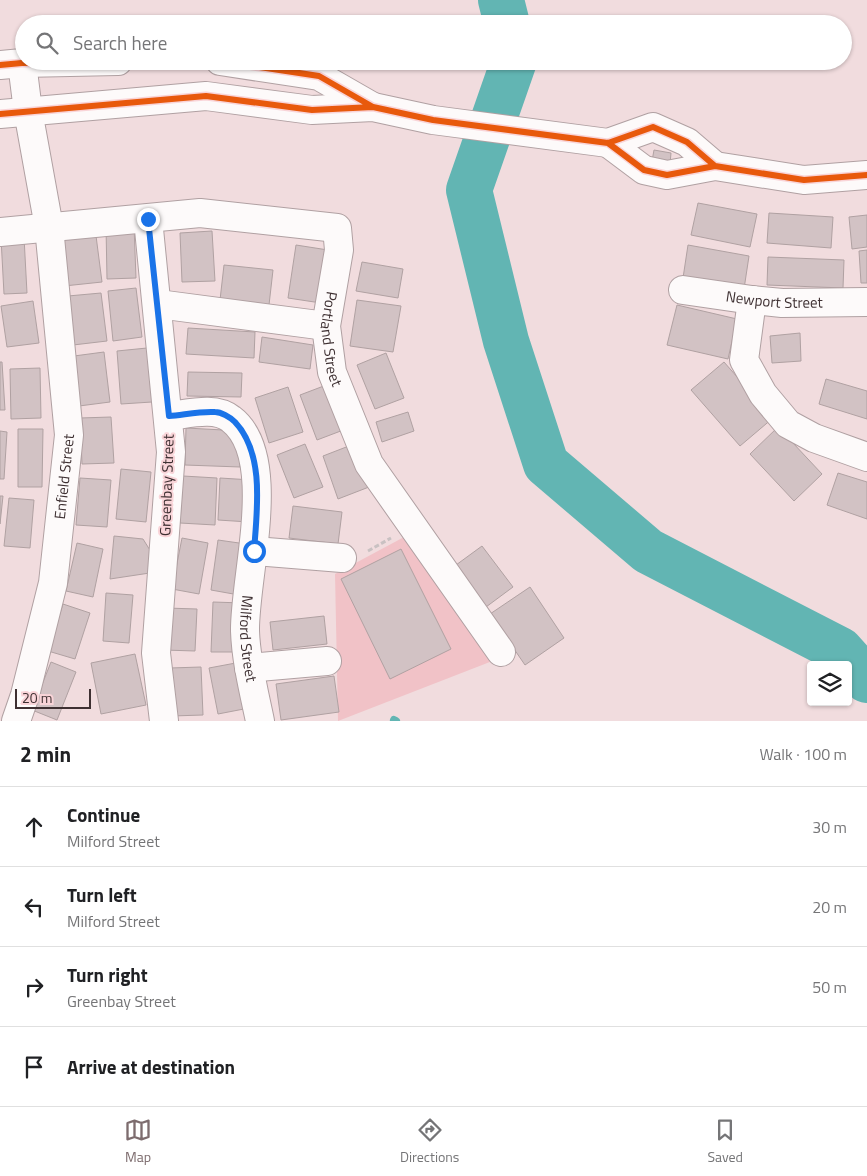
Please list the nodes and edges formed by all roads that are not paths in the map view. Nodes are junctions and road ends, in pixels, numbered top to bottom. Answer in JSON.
{"nodes":[{"id":1,"x":11,"y":64,"type":"edge"},
{"id":2,"x":279,"y":70,"type":"edge"},
{"id":3,"x":373,"y":107,"type":"junction"},
{"id":4,"x":28,"y":111,"type":"junction"},
{"id":5,"x":0,"y":114,"type":"edge"},
{"id":6,"x":601,"y":143,"type":"junction"},
{"id":7,"x":715,"y":166,"type":"junction"},
{"id":8,"x":867,"y":175,"type":"edge"},
{"id":9,"x":148,"y":219,"type":"junction"},
{"id":10,"x":49,"y":227,"type":"junction"},
{"id":11,"x":0,"y":232,"type":"edge"},
{"id":12,"x":683,"y":290,"type":"dead end"},
{"id":13,"x":752,"y":300,"type":"junction"},
{"id":14,"x":867,"y":302,"type":"edge"},
{"id":15,"x":158,"y":304,"type":"junction"},
{"id":16,"x":326,"y":326,"type":"junction"},
{"id":17,"x":169,"y":416,"type":"junction"},
{"id":18,"x":867,"y":457,"type":"edge"},
{"id":19,"x":254,"y":551,"type":"junction"},
{"id":20,"x":342,"y":558,"type":"road end"},
{"id":21,"x":501,"y":652,"type":"dead end"},
{"id":22,"x":327,"y":661,"type":"dead end"},
{"id":23,"x":249,"y":668,"type":"junction"},
{"id":24,"x":16,"y":721,"type":"edge"},
{"id":25,"x":164,"y":721,"type":"edge"},
{"id":26,"x":260,"y":721,"type":"edge"}],
"edges":[{"from":1,"to":4,"type":"street","name":"Enfield Street"},
{"from":2,"to":3,"type":"street"},
{"from":3,"to":4,"type":"street"},
{"from":3,"to":6,"type":"street"},
{"from":4,"to":5,"type":"street"},
{"from":4,"to":10,"type":"street","name":"Enfield Street"},
{"from":6,"to":7,"type":"street"},
{"from":6,"to":7,"type":"street"},
{"from":7,"to":8,"type":"street"},
{"from":9,"to":10,"type":"street","name":"Portland Street"},
{"from":9,"to":15,"type":"street","name":"Greenbay Street"},
{"from":9,"to":16,"type":"street","name":"Portland Street"},
{"from":10,"to":11,"type":"street","name":"Portland Street"},
{"from":10,"to":24,"type":"street","name":"Enfield Street"},
{"from":12,"to":13,"type":"street","name":"Newport Street"},
{"from":13,"to":14,"type":"street","name":"Newport Street"},
{"from":13,"to":18,"type":"street"},
{"from":15,"to":16,"type":"street"},
{"from":15,"to":17,"type":"street","name":"Greenbay Street"},
{"from":16,"to":21,"type":"street","name":"Portland Street"},
{"from":17,"to":19,"type":"street","name":"Milford Street"},
{"from":17,"to":25,"type":"street","name":"Greenbay Street"},
{"from":19,"to":20,"type":"street"},
{"from":19,"to":23,"type":"street","name":"Milford Street"},
{"from":22,"to":23,"type":"street"},
{"from":23,"to":26,"type":"street","name":"Milford Street"}]}
